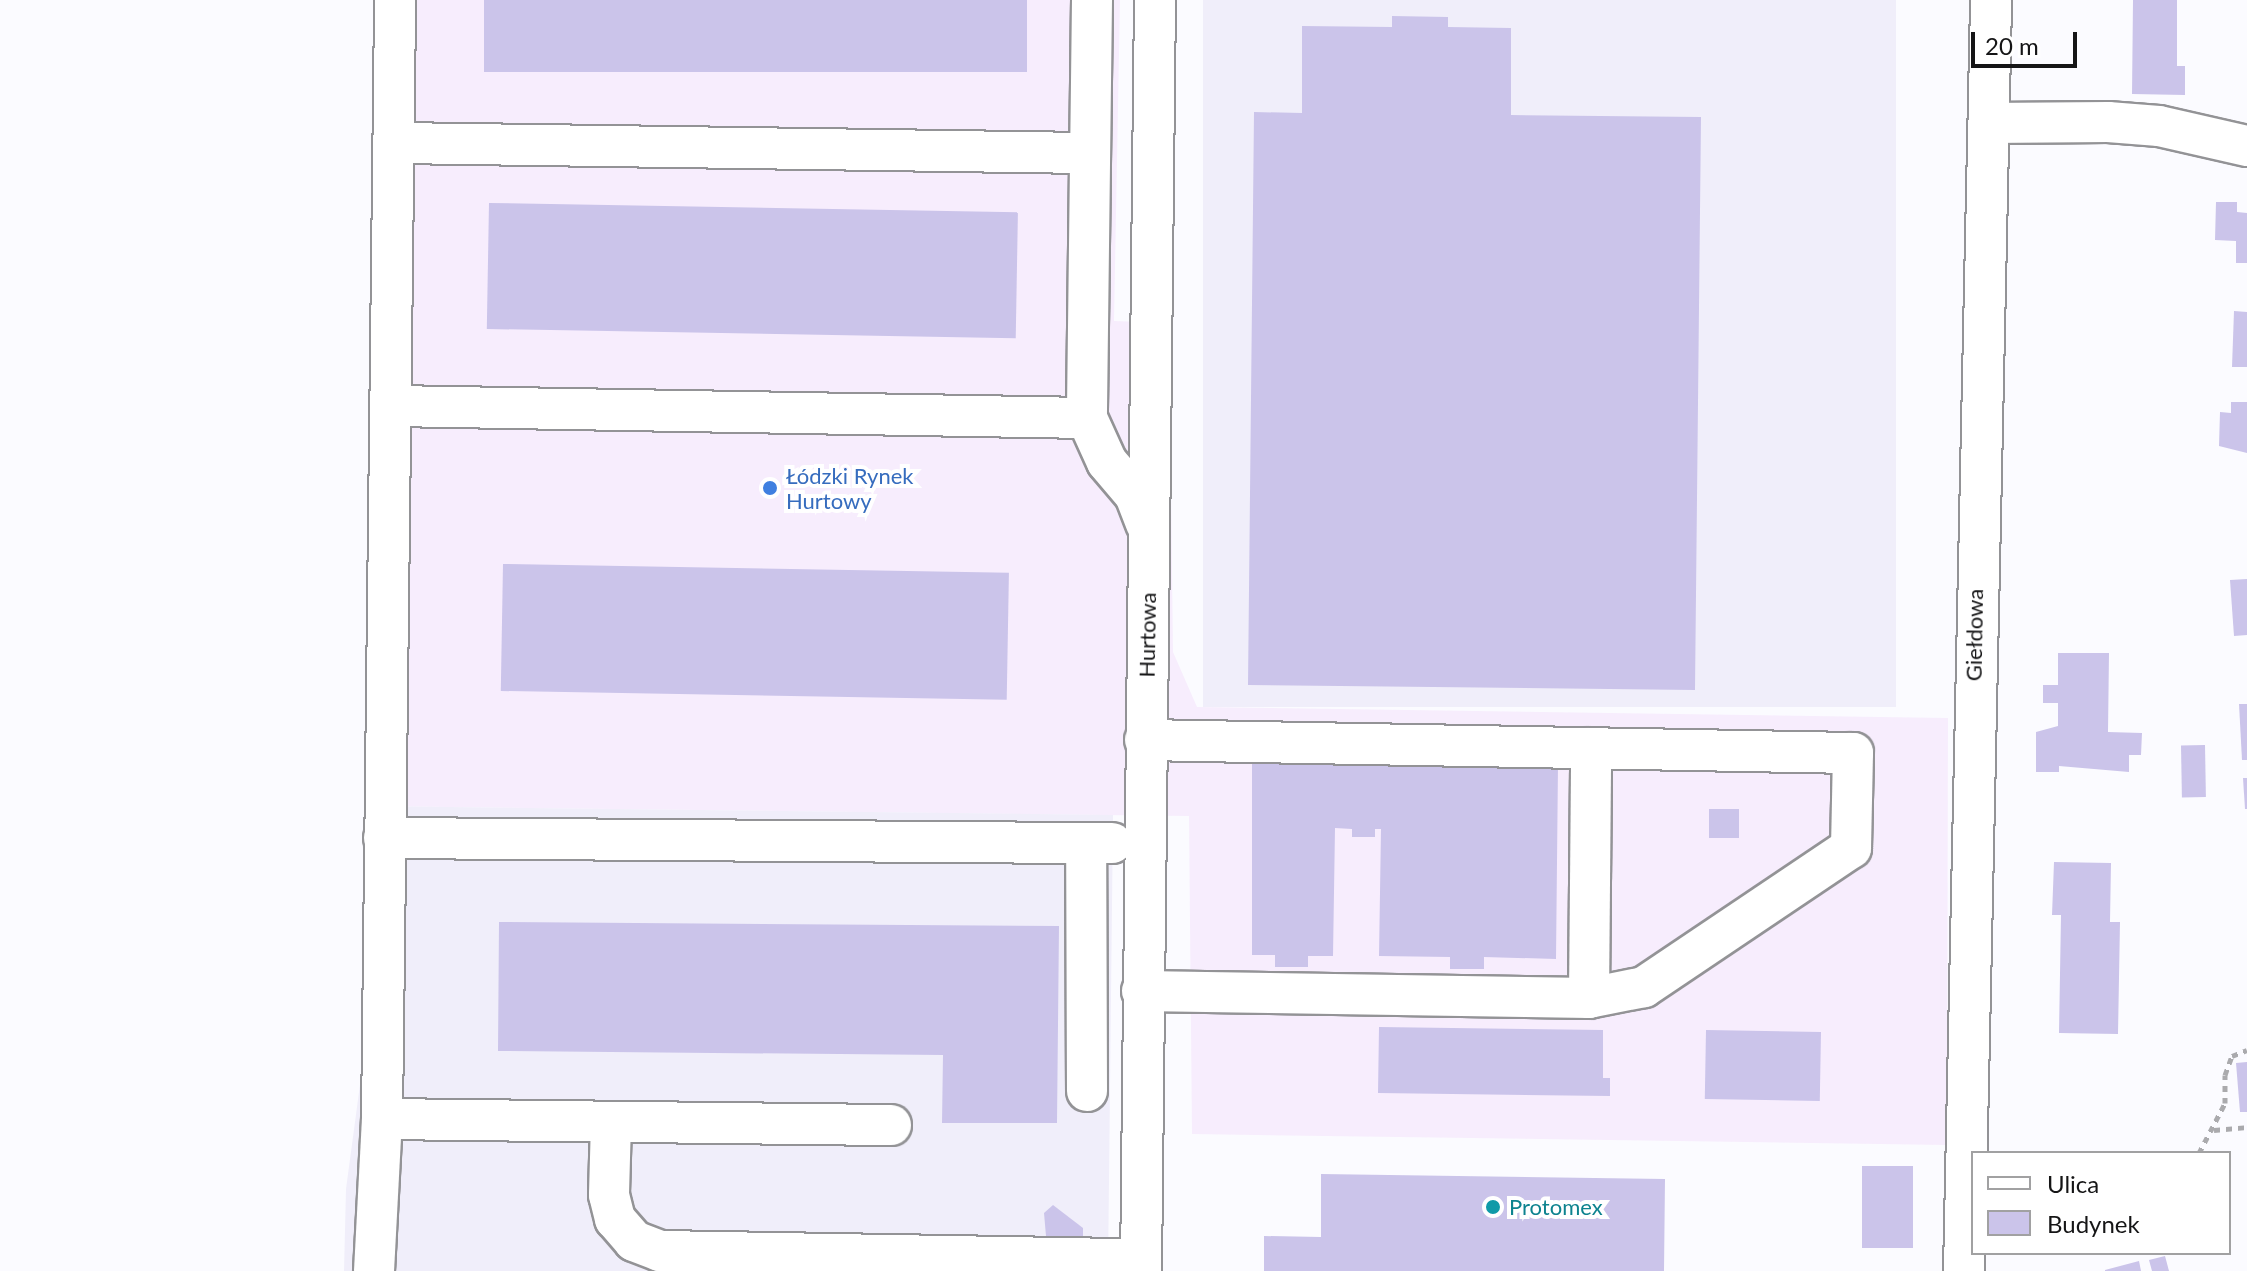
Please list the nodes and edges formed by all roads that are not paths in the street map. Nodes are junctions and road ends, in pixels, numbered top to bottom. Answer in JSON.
{"nodes":[{"id":1,"x":395,"y":0,"type":"edge"},
{"id":2,"x":1092,"y":0,"type":"edge"},
{"id":3,"x":1155,"y":0,"type":"edge"},
{"id":4,"x":1991,"y":0,"type":"edge"},
{"id":5,"x":1989,"y":123,"type":"junction"},
{"id":6,"x":397,"y":143,"type":"junction"},
{"id":7,"x":2247,"y":146,"type":"edge"},
{"id":8,"x":1090,"y":153,"type":"junction"},
{"id":9,"x":393,"y":406,"type":"junction"},
{"id":10,"x":1087,"y":418,"type":"junction"},
{"id":11,"x":1148,"y":530,"type":"junction"},
{"id":12,"x":1145,"y":740,"type":"junction"},
{"id":13,"x":1591,"y":748,"type":"junction"},
{"id":14,"x":384,"y":838,"type":"junction"},
{"id":15,"x":1086,"y":843,"type":"junction"},
{"id":16,"x":1144,"y":843,"type":"junction"},
{"id":17,"x":1142,"y":991,"type":"junction"},
{"id":18,"x":1589,"y":998,"type":"junction"},
{"id":19,"x":1087,"y":1091,"type":"dead end"},
{"id":20,"x":382,"y":1119,"type":"junction"},
{"id":21,"x":611,"y":1122,"type":"junction"},
{"id":22,"x":891,"y":1125,"type":"dead end"},
{"id":23,"x":1141,"y":1265,"type":"edge"},
{"id":24,"x":374,"y":1271,"type":"edge"},
{"id":25,"x":1964,"y":1271,"type":"edge"}],
"edges":[{"from":1,"to":6,"type":"street"},
{"from":2,"to":8,"type":"street"},
{"from":3,"to":11,"type":"street","name":"Hurtowa"},
{"from":4,"to":5,"type":"street","name":"Giełdowa"},
{"from":5,"to":7,"type":"street"},
{"from":5,"to":25,"type":"street","name":"Giełdowa"},
{"from":6,"to":8,"type":"street"},
{"from":6,"to":9,"type":"street"},
{"from":8,"to":10,"type":"street"},
{"from":9,"to":10,"type":"street"},
{"from":9,"to":14,"type":"street"},
{"from":10,"to":11,"type":"street"},
{"from":11,"to":12,"type":"street","name":"Hurtowa"},
{"from":12,"to":13,"type":"street"},
{"from":12,"to":16,"type":"street","name":"Hurtowa"},
{"from":13,"to":18,"type":"street"},
{"from":13,"to":18,"type":"street"},
{"from":14,"to":15,"type":"street"},
{"from":14,"to":20,"type":"street"},
{"from":15,"to":16,"type":"street"},
{"from":15,"to":19,"type":"street"},
{"from":16,"to":17,"type":"street","name":"Hurtowa"},
{"from":17,"to":18,"type":"street"},
{"from":17,"to":23,"type":"street","name":"Hurtowa"},
{"from":20,"to":21,"type":"street"},
{"from":20,"to":24,"type":"street"},
{"from":21,"to":22,"type":"street"},
{"from":21,"to":23,"type":"street"}]}
